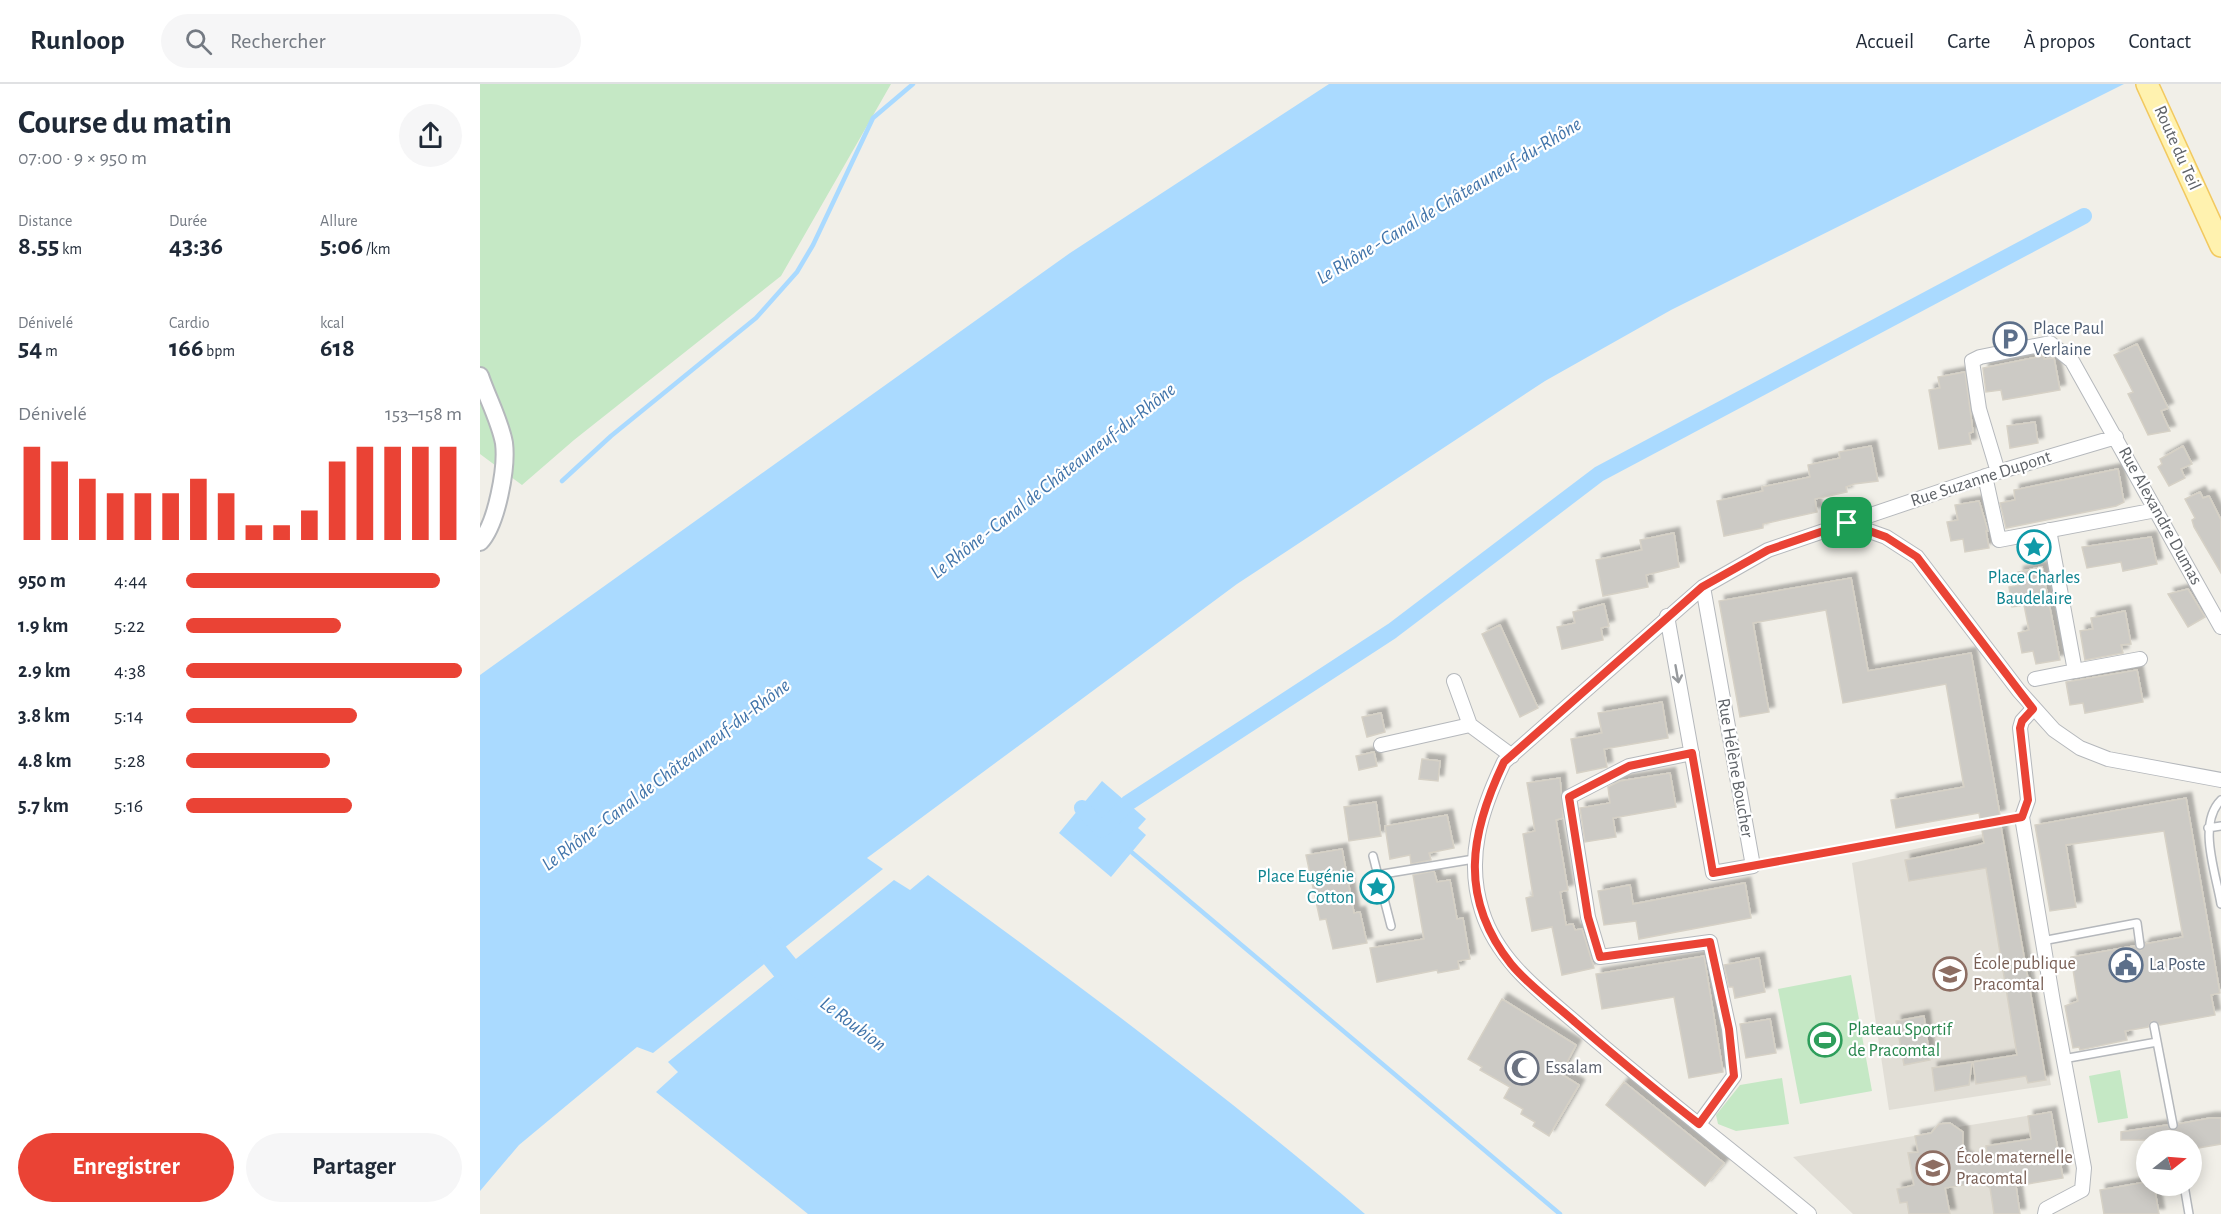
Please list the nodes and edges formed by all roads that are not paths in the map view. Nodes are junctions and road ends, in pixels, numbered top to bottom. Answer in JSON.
{"nodes":[{"id":1,"x":2147,"y":84,"type":"edge"},
{"id":2,"x":2221,"y":246,"type":"edge"},
{"id":3,"x":480,"y":376,"type":"edge"},
{"id":4,"x":2116,"y":437,"type":"junction"},
{"id":5,"x":1992,"y":474,"type":"junction"},
{"id":6,"x":2156,"y":510,"type":"junction"},
{"id":7,"x":1847,"y":523,"type":"junction"},
{"id":8,"x":2049,"y":530,"type":"junction"},
{"id":9,"x":480,"y":542,"type":"edge"},
{"id":10,"x":1702,"y":587,"type":"junction"},
{"id":11,"x":1667,"y":616,"type":"junction"},
{"id":12,"x":2221,"y":627,"type":"edge"},
{"id":13,"x":2140,"y":659,"type":"dead end"},
{"id":14,"x":2075,"y":671,"type":"junction"},
{"id":15,"x":2035,"y":679,"type":"dead end"},
{"id":16,"x":1454,"y":681,"type":"dead end"},
{"id":17,"x":2033,"y":709,"type":"junction"},
{"id":18,"x":1470,"y":724,"type":"junction"},
{"id":19,"x":1381,"y":745,"type":"dead end"},
{"id":20,"x":1692,"y":753,"type":"junction"},
{"id":21,"x":1512,"y":756,"type":"junction"},
{"id":22,"x":2221,"y":780,"type":"edge"},
{"id":23,"x":2221,"y":800,"type":"edge"},
{"id":24,"x":2022,"y":817,"type":"junction"},
{"id":25,"x":2221,"y":826,"type":"edge"},
{"id":26,"x":2208,"y":828,"type":"junction"},
{"id":27,"x":1373,"y":856,"type":"dead end"},
{"id":28,"x":1474,"y":859,"type":"junction"},
{"id":29,"x":1753,"y":866,"type":"junction"},
{"id":30,"x":1377,"y":875,"type":"junction"},
{"id":31,"x":2221,"y":904,"type":"edge"},
{"id":32,"x":1391,"y":926,"type":"dead end"},
{"id":33,"x":2042,"y":941,"type":"junction"},
{"id":34,"x":2140,"y":945,"type":"dead end"},
{"id":35,"x":2154,"y":1026,"type":"dead end"},
{"id":36,"x":2157,"y":1042,"type":"junction"},
{"id":37,"x":2063,"y":1059,"type":"junction"},
{"id":38,"x":1699,"y":1124,"type":"junction"},
{"id":39,"x":2173,"y":1125,"type":"dead end"},
{"id":40,"x":2186,"y":1196,"type":"edge"},
{"id":41,"x":1809,"y":1214,"type":"edge"},
{"id":42,"x":2045,"y":1214,"type":"edge"},
{"id":43,"x":2189,"y":1214,"type":"edge"}],
"edges":[{"from":1,"to":2,"type":"main road","name":"Route du Teil"},
{"from":3,"to":9,"type":"street"},
{"from":4,"to":5,"type":"street","name":"Rue Suzanne Dupont"},
{"from":4,"to":5,"type":"street"},
{"from":4,"to":6,"type":"street","name":"Rue Alexandre Dumas"},
{"from":5,"to":7,"type":"street","name":"Rue Suzanne Dupont"},
{"from":5,"to":8,"type":"street"},
{"from":6,"to":8,"type":"street"},
{"from":6,"to":12,"type":"street","name":"Rue Alexandre Dumas"},
{"from":7,"to":10,"type":"street","name":"Rue Suzanne Dupont"},
{"from":7,"to":17,"type":"street"},
{"from":8,"to":14,"type":"street"},
{"from":10,"to":11,"type":"street","name":"Rue Suzanne Dupont"},
{"from":10,"to":29,"type":"street","name":"Rue Hélène Boucher"},
{"from":11,"to":20,"type":"street","one_way":true},
{"from":11,"to":21,"type":"street","name":"Rue Suzanne Dupont"},
{"from":13,"to":14,"type":"street"},
{"from":14,"to":15,"type":"street"},
{"from":16,"to":18,"type":"street"},
{"from":17,"to":22,"type":"street"},
{"from":17,"to":24,"type":"street"},
{"from":18,"to":19,"type":"street"},
{"from":18,"to":21,"type":"street"},
{"from":20,"to":29,"type":"street"},
{"from":20,"to":38,"type":"street"},
{"from":21,"to":28,"type":"street","name":"Rue Suzanne Dupont"},
{"from":23,"to":26,"type":"lane"},
{"from":24,"to":29,"type":"lane"},
{"from":24,"to":33,"type":"street"},
{"from":25,"to":26,"type":"lane"},
{"from":26,"to":31,"type":"lane"},
{"from":27,"to":30,"type":"lane"},
{"from":28,"to":30,"type":"lane"},
{"from":28,"to":38,"type":"street","name":"Rue Suzanne Dupont"},
{"from":30,"to":32,"type":"lane"},
{"from":33,"to":34,"type":"lane"},
{"from":33,"to":37,"type":"street"},
{"from":35,"to":36,"type":"lane"},
{"from":36,"to":37,"type":"lane"},
{"from":36,"to":39,"type":"lane"},
{"from":37,"to":42,"type":"street"},
{"from":38,"to":41,"type":"street","name":"Rue Suzanne Dupont"},
{"from":40,"to":43,"type":"lane"}]}
